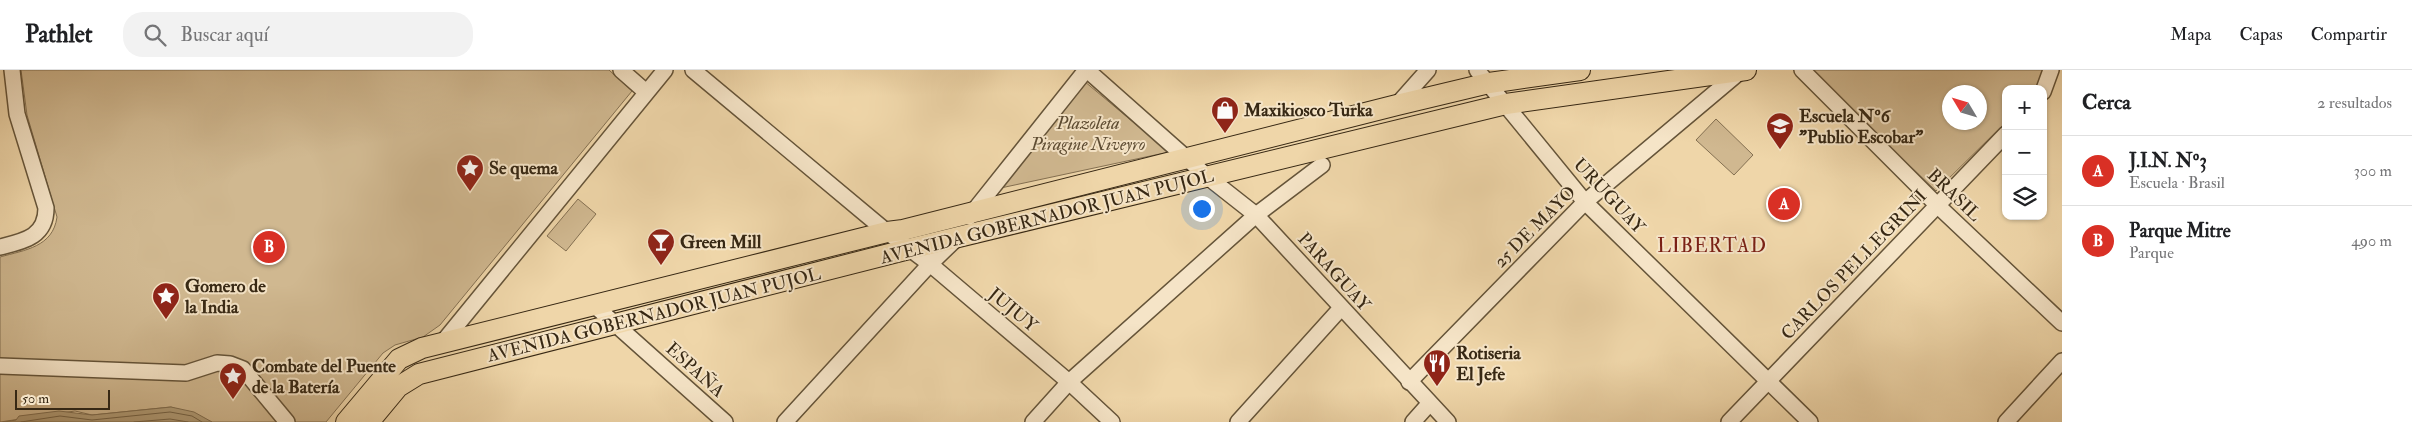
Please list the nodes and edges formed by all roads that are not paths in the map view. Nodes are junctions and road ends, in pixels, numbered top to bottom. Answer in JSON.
{"nodes":[{"id":1,"x":12,"y":70,"type":"edge"},
{"id":2,"x":621,"y":70,"type":"edge"},
{"id":3,"x":665,"y":70,"type":"edge"},
{"id":4,"x":693,"y":70,"type":"edge"},
{"id":5,"x":1087,"y":70,"type":"edge"},
{"id":6,"x":1428,"y":70,"type":"edge"},
{"id":7,"x":1580,"y":70,"type":"edge"},
{"id":8,"x":1743,"y":70,"type":"edge"},
{"id":9,"x":1802,"y":70,"type":"edge"},
{"id":10,"x":2051,"y":70,"type":"edge"},
{"id":11,"x":1483,"y":77,"type":"edge"},
{"id":12,"x":2046,"y":85,"type":"edge"},
{"id":13,"x":646,"y":92,"type":"junction"},
{"id":14,"x":1506,"y":104,"type":"junction"},
{"id":15,"x":1397,"y":105,"type":"junction"},
{"id":16,"x":2002,"y":138,"type":"edge"},
{"id":17,"x":1189,"y":160,"type":"junction"},
{"id":18,"x":1322,"y":165,"type":"dead end"},
{"id":19,"x":1209,"y":178,"type":"junction"},
{"id":20,"x":1585,"y":202,"type":"junction"},
{"id":21,"x":1937,"y":205,"type":"junction"},
{"id":22,"x":971,"y":212,"type":"junction"},
{"id":23,"x":1256,"y":215,"type":"junction"},
{"id":24,"x":887,"y":232,"type":"junction"},
{"id":25,"x":957,"y":238,"type":"junction"},
{"id":26,"x":0,"y":247,"type":"edge"},
{"id":27,"x":910,"y":249,"type":"junction"},
{"id":28,"x":930,"y":264,"type":"junction"},
{"id":29,"x":595,"y":306,"type":"junction"},
{"id":30,"x":1341,"y":308,"type":"junction"},
{"id":31,"x":2062,"y":323,"type":"edge"},
{"id":32,"x":617,"y":325,"type":"junction"},
{"id":33,"x":443,"y":342,"type":"junction"},
{"id":34,"x":2062,"y":361,"type":"edge"},
{"id":35,"x":0,"y":366,"type":"edge"},
{"id":36,"x":1069,"y":382,"type":"junction"},
{"id":37,"x":1409,"y":382,"type":"junction"},
{"id":38,"x":1769,"y":382,"type":"junction"},
{"id":39,"x":1429,"y":404,"type":"junction"},
{"id":40,"x":363,"y":419,"type":"edge"},
{"id":41,"x":287,"y":422,"type":"edge"},
{"id":42,"x":725,"y":422,"type":"edge"},
{"id":43,"x":785,"y":422,"type":"edge"},
{"id":44,"x":1033,"y":422,"type":"edge"},
{"id":45,"x":1112,"y":422,"type":"edge"},
{"id":46,"x":1238,"y":422,"type":"edge"},
{"id":47,"x":1412,"y":422,"type":"edge"},
{"id":48,"x":1448,"y":422,"type":"edge"},
{"id":49,"x":1729,"y":422,"type":"edge"},
{"id":50,"x":1810,"y":422,"type":"edge"},
{"id":51,"x":2006,"y":422,"type":"edge"}],
"edges":[{"from":1,"to":26,"type":"street"},
{"from":2,"to":13,"type":"street"},
{"from":3,"to":13,"type":"street"},
{"from":4,"to":24,"type":"street","name":"JUJUY"},
{"from":5,"to":17,"type":"street","name":"PARAGUAY"},
{"from":5,"to":22,"type":"street"},
{"from":6,"to":15,"type":"street"},
{"from":7,"to":11,"type":"main road","name":"AVENIDA GOBERNADOR JUAN PUJOL"},
{"from":8,"to":14,"type":"main road","name":"AVENIDA GOBERNADOR JUAN PUJOL"},
{"from":8,"to":20,"type":"street","name":"25 DE MAYO"},
{"from":9,"to":21,"type":"street","name":"BRASIL"},
{"from":10,"to":12,"type":"street"},
{"from":11,"to":14,"type":"street","name":"URUGUAY"},
{"from":11,"to":15,"type":"main road","name":"AVENIDA GOBERNADOR JUAN PUJOL"},
{"from":13,"to":33,"type":"street"},
{"from":14,"to":19,"type":"main road","name":"AVENIDA GOBERNADOR JUAN PUJOL"},
{"from":14,"to":20,"type":"street","name":"URUGUAY"},
{"from":15,"to":17,"type":"main road","name":"AVENIDA GOBERNADOR JUAN PUJOL"},
{"from":16,"to":21,"type":"street","name":"CARLOS PELLEGRINI"},
{"from":17,"to":19,"type":"street","name":"PARAGUAY"},
{"from":17,"to":22,"type":"main road","name":"AVENIDA GOBERNADOR JUAN PUJOL"},
{"from":18,"to":23,"type":"street"},
{"from":19,"to":23,"type":"street","name":"PARAGUAY"},
{"from":19,"to":25,"type":"main road","name":"AVENIDA GOBERNADOR JUAN PUJOL"},
{"from":20,"to":37,"type":"street","name":"25 DE MAYO"},
{"from":20,"to":38,"type":"street","name":"URUGUAY"},
{"from":21,"to":31,"type":"street","name":"BRASIL"},
{"from":21,"to":38,"type":"street","name":"CARLOS PELLEGRINI"},
{"from":22,"to":24,"type":"main road","name":"AVENIDA GOBERNADOR JUAN PUJOL"},
{"from":22,"to":25,"type":"street"},
{"from":23,"to":30,"type":"street","name":"PARAGUAY"},
{"from":23,"to":36,"type":"street"},
{"from":24,"to":27,"type":"street","name":"JUJUY"},
{"from":24,"to":29,"type":"main road","name":"AVENIDA GOBERNADOR JUAN PUJOL"},
{"from":25,"to":27,"type":"main road","name":"AVENIDA GOBERNADOR JUAN PUJOL"},
{"from":25,"to":28,"type":"street"},
{"from":27,"to":28,"type":"street","name":"JUJUY"},
{"from":27,"to":32,"type":"main road","name":"AVENIDA GOBERNADOR JUAN PUJOL"},
{"from":28,"to":36,"type":"street","name":"JUJUY"},
{"from":28,"to":43,"type":"street"},
{"from":29,"to":32,"type":"street","name":"ESPAÑA"},
{"from":29,"to":33,"type":"main road","name":"AVENIDA GOBERNADOR JUAN PUJOL"},
{"from":30,"to":37,"type":"street","name":"PARAGUAY"},
{"from":30,"to":46,"type":"street"},
{"from":32,"to":40,"type":"main road","name":"AVENIDA GOBERNADOR JUAN PUJOL"},
{"from":32,"to":42,"type":"street","name":"ESPAÑA"},
{"from":33,"to":40,"type":"main road","name":"AVENIDA GOBERNADOR JUAN PUJOL"},
{"from":34,"to":51,"type":"street"},
{"from":35,"to":41,"type":"street"},
{"from":36,"to":44,"type":"street"},
{"from":36,"to":45,"type":"street","name":"JUJUY"},
{"from":37,"to":39,"type":"street","name":"PARAGUAY"},
{"from":38,"to":49,"type":"street","name":"CARLOS PELLEGRINI"},
{"from":38,"to":50,"type":"street","name":"URUGUAY"},
{"from":39,"to":47,"type":"street"},
{"from":39,"to":48,"type":"street","name":"PARAGUAY"}]}
